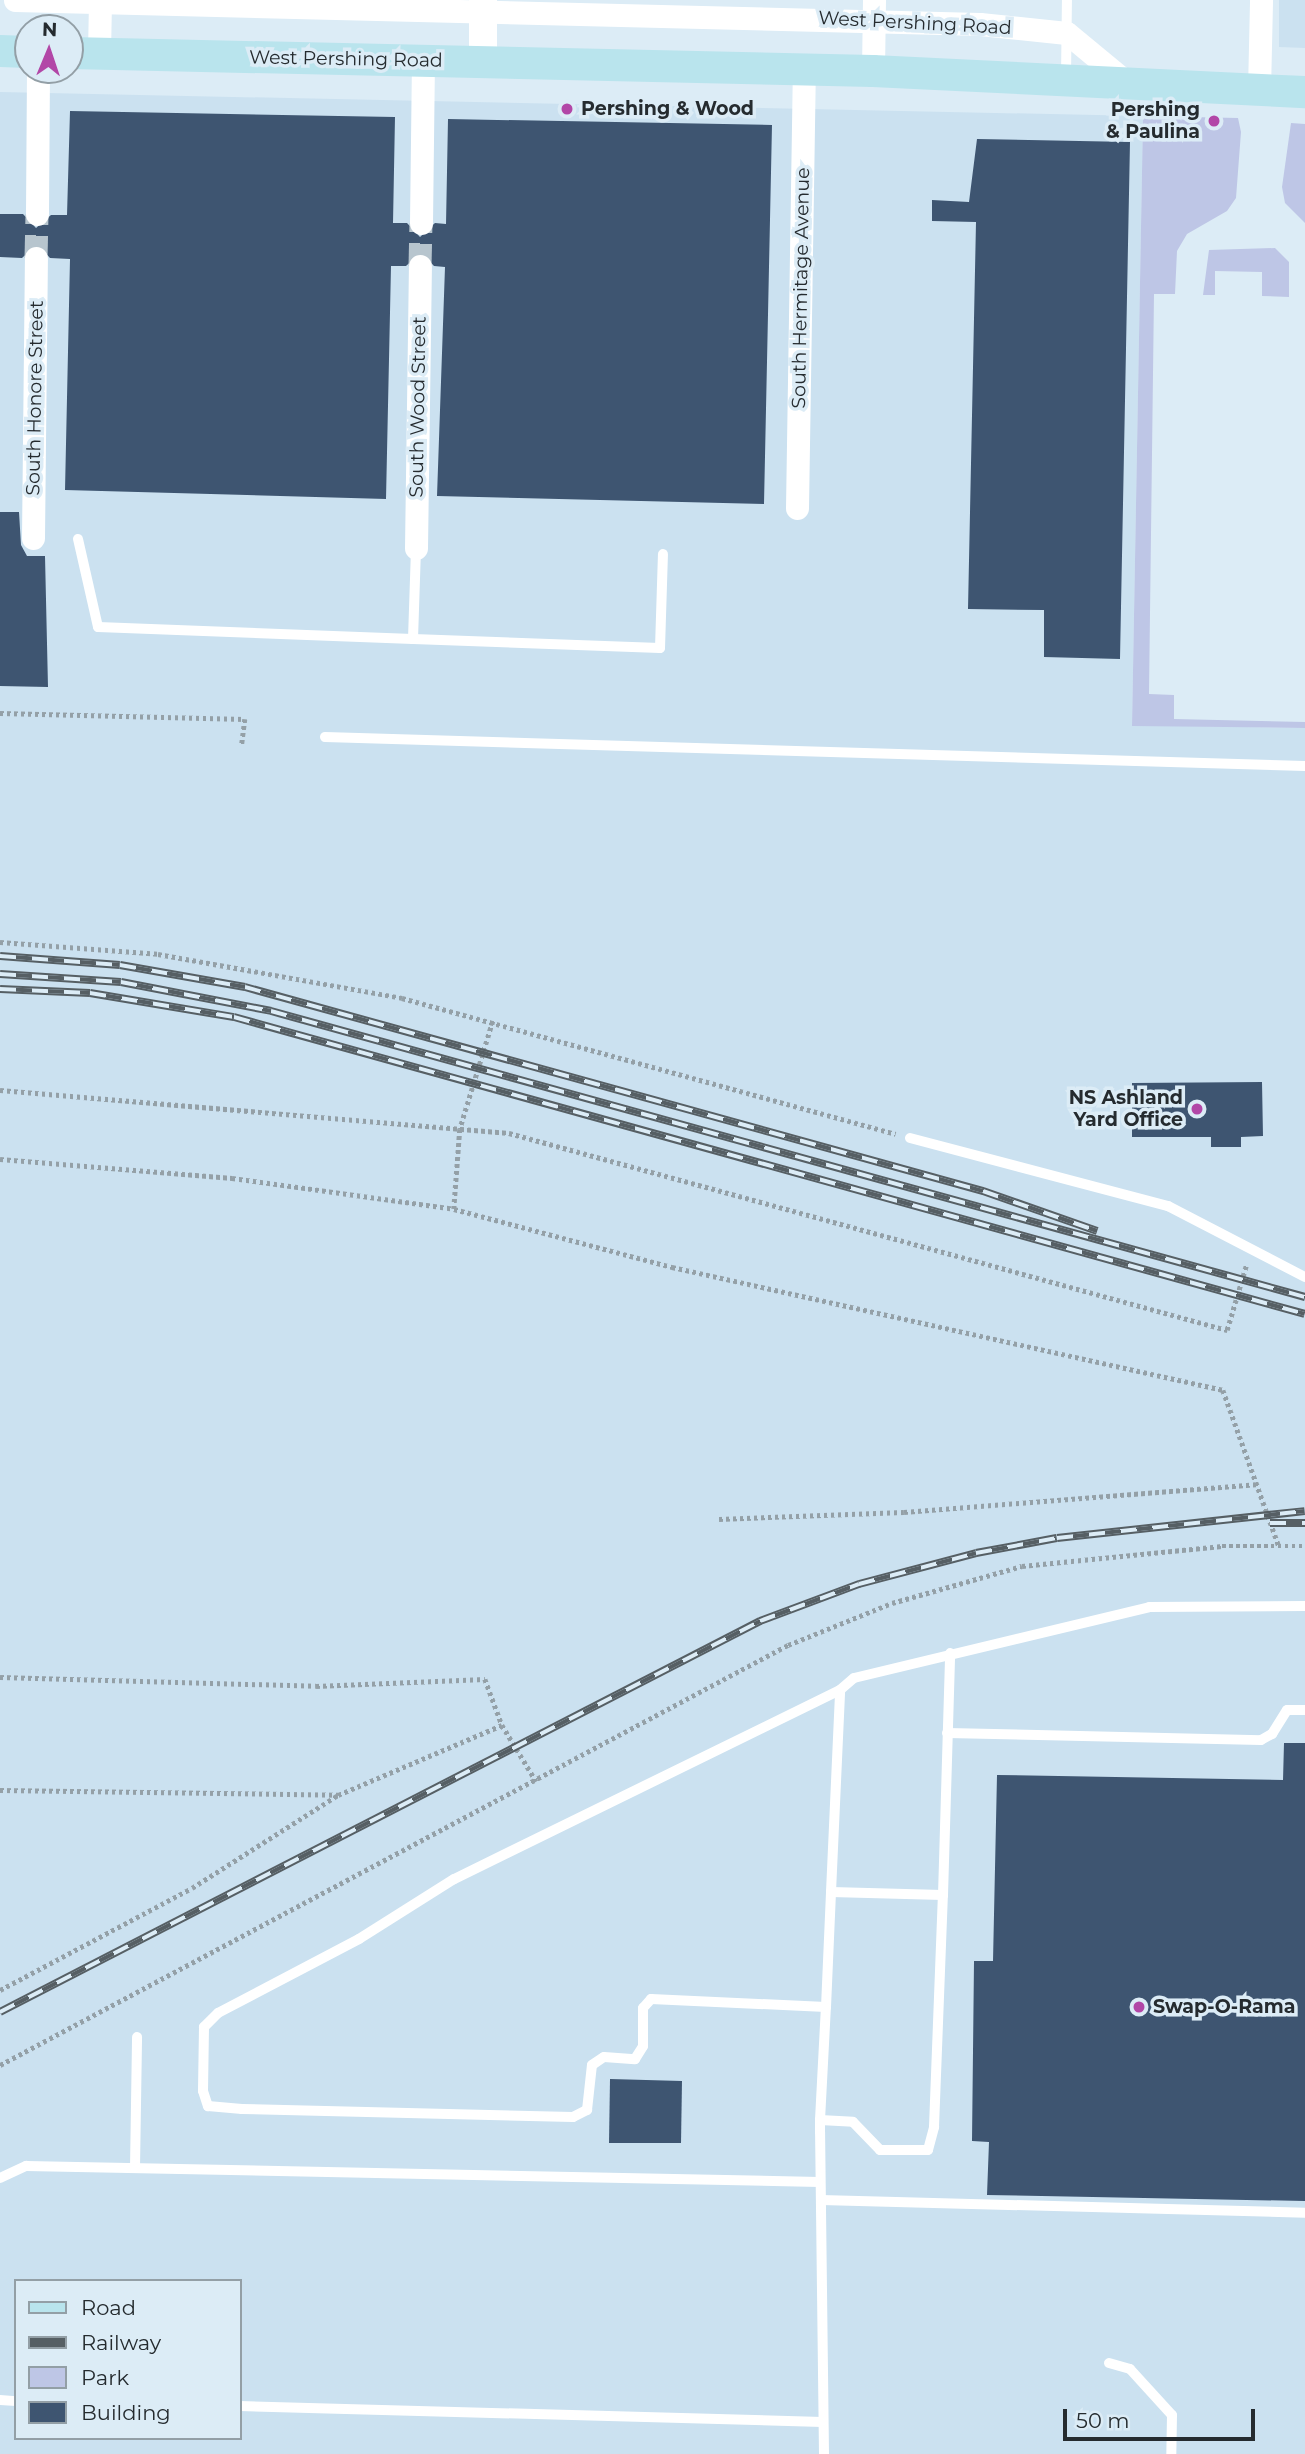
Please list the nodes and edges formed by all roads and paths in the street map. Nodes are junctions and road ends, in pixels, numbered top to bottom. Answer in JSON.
{"nodes":[{"id":1,"x":15,"y":0,"type":"edge"},
{"id":2,"x":1067,"y":0,"type":"edge"},
{"id":3,"x":1261,"y":0,"type":"edge"},
{"id":4,"x":100,"y":1,"type":"edge"},
{"id":5,"x":483,"y":5,"type":"edge"},
{"id":6,"x":873,"y":10,"type":"edge"},
{"id":7,"x":1067,"y":33,"type":"junction"},
{"id":8,"x":85,"y":53,"type":"edge"},
{"id":9,"x":423,"y":60,"type":"junction"},
{"id":10,"x":483,"y":61,"type":"junction"},
{"id":11,"x":804,"y":69,"type":"junction"},
{"id":12,"x":873,"y":71,"type":"junction"},
{"id":13,"x":1066,"y":77,"type":"junction"},
{"id":14,"x":1125,"y":81,"type":"junction"},
{"id":15,"x":38,"y":84,"type":"edge"},
{"id":16,"x":1259,"y":90,"type":"junction"},
{"id":17,"x":1305,"y":92,"type":"edge"},
{"id":18,"x":37,"y":214,"type":"tunnel mouth"},
{"id":19,"x":421,"y":223,"type":"tunnel mouth"},
{"id":20,"x":36,"y":258,"type":"tunnel mouth"},
{"id":21,"x":420,"y":266,"type":"tunnel mouth"},
{"id":22,"x":797,"y":508,"type":"dead end"},
{"id":23,"x":33,"y":538,"type":"dead end"},
{"id":24,"x":78,"y":539,"type":"dead end"},
{"id":25,"x":416,"y":548,"type":"joint"},
{"id":26,"x":663,"y":554,"type":"dead end"},
{"id":27,"x":412,"y":639,"type":"junction"},
{"id":28,"x":0,"y":713,"type":"edge"},
{"id":29,"x":325,"y":737,"type":"dead end"},
{"id":30,"x":242,"y":744,"type":"dead end"},
{"id":31,"x":1305,"y":766,"type":"edge"},
{"id":32,"x":0,"y":942,"type":"edge"},
{"id":33,"x":493,"y":1021,"type":"junction"},
{"id":34,"x":0,"y":1090,"type":"edge"},
{"id":35,"x":460,"y":1129,"type":"junction"},
{"id":36,"x":910,"y":1138,"type":"joint"},
{"id":37,"x":0,"y":1159,"type":"edge"},
{"id":38,"x":454,"y":1209,"type":"junction"},
{"id":39,"x":1251,"y":1248,"type":"junction"},
{"id":40,"x":1305,"y":1277,"type":"edge"},
{"id":41,"x":1256,"y":1484,"type":"junction"},
{"id":42,"x":719,"y":1519,"type":"dead end"},
{"id":43,"x":1279,"y":1546,"type":"junction"},
{"id":44,"x":1305,"y":1546,"type":"edge"},
{"id":45,"x":1305,"y":1606,"type":"edge"},
{"id":46,"x":950,"y":1653,"type":"junction"},
{"id":47,"x":0,"y":1677,"type":"edge"},
{"id":48,"x":840,"y":1690,"type":"junction"},
{"id":49,"x":1305,"y":1710,"type":"edge"},
{"id":50,"x":502,"y":1725,"type":"junction"},
{"id":51,"x":947,"y":1733,"type":"junction"},
{"id":52,"x":536,"y":1781,"type":"junction"},
{"id":53,"x":0,"y":1790,"type":"edge"},
{"id":54,"x":338,"y":1795,"type":"junction"},
{"id":55,"x":831,"y":1892,"type":"junction"},
{"id":56,"x":943,"y":1895,"type":"junction"},
{"id":57,"x":0,"y":1990,"type":"edge"},
{"id":58,"x":826,"y":2007,"type":"junction"},
{"id":59,"x":137,"y":2037,"type":"dead end"},
{"id":60,"x":0,"y":2065,"type":"edge"},
{"id":61,"x":820,"y":2120,"type":"junction"},
{"id":62,"x":135,"y":2168,"type":"junction"},
{"id":63,"x":0,"y":2178,"type":"edge"},
{"id":64,"x":820,"y":2182,"type":"junction"},
{"id":65,"x":821,"y":2200,"type":"junction"},
{"id":66,"x":1305,"y":2213,"type":"edge"},
{"id":67,"x":1109,"y":2363,"type":"dead end"},
{"id":68,"x":242,"y":2406,"type":"edge"},
{"id":69,"x":823,"y":2422,"type":"junction"},
{"id":70,"x":824,"y":2454,"type":"edge"},
{"id":71,"x":1171,"y":2454,"type":"edge"}],
"edges":[{"from":1,"to":4,"type":"street","name":"West Pershing Road"},
{"from":2,"to":7,"type":"lane"},
{"from":3,"to":16,"type":"street"},
{"from":4,"to":5,"type":"street","name":"West Pershing Road"},
{"from":4,"to":8,"type":"street"},
{"from":5,"to":6,"type":"street","name":"West Pershing Road"},
{"from":5,"to":10,"type":"street"},
{"from":6,"to":7,"type":"street","name":"West Pershing Road"},
{"from":6,"to":12,"type":"street"},
{"from":7,"to":13,"type":"lane"},
{"from":7,"to":14,"type":"street"},
{"from":8,"to":9,"type":"main road","name":"West Pershing Road"},
{"from":9,"to":10,"type":"main road","name":"West Pershing Road"},
{"from":9,"to":19,"type":"street"},
{"from":10,"to":11,"type":"main road","name":"West Pershing Road"},
{"from":11,"to":12,"type":"main road","name":"West Pershing Road"},
{"from":11,"to":22,"type":"street","name":"South Hermitage Avenue"},
{"from":12,"to":13,"type":"main road","name":"West Pershing Road"},
{"from":13,"to":14,"type":"main road","name":"West Pershing Road"},
{"from":14,"to":16,"type":"main road","name":"West Pershing Road"},
{"from":15,"to":18,"type":"street"},
{"from":16,"to":17,"type":"main road","name":"West Pershing Road"},
{"from":20,"to":23,"type":"street","name":"South Honore Street"},
{"from":21,"to":25,"type":"street","name":"South Wood Street"},
{"from":24,"to":27,"type":"lane"},
{"from":25,"to":27,"type":"lane"},
{"from":26,"to":27,"type":"lane"},
{"from":28,"to":30,"type":"path"},
{"from":29,"to":31,"type":"lane"},
{"from":32,"to":33,"type":"path"},
{"from":33,"to":35,"type":"path"},
{"from":33,"to":36,"type":"path"},
{"from":34,"to":35,"type":"path"},
{"from":35,"to":38,"type":"path"},
{"from":35,"to":39,"type":"path"},
{"from":36,"to":39,"type":"lane"},
{"from":37,"to":38,"type":"path"},
{"from":38,"to":41,"type":"path"},
{"from":39,"to":40,"type":"lane"},
{"from":41,"to":42,"type":"path"},
{"from":41,"to":43,"type":"path"},
{"from":43,"to":44,"type":"path"},
{"from":43,"to":52,"type":"path"},
{"from":45,"to":46,"type":"lane"},
{"from":46,"to":48,"type":"lane"},
{"from":46,"to":51,"type":"lane"},
{"from":47,"to":50,"type":"path"},
{"from":48,"to":55,"type":"lane"},
{"from":48,"to":58,"type":"lane"},
{"from":49,"to":51,"type":"lane"},
{"from":50,"to":52,"type":"path"},
{"from":50,"to":54,"type":"path"},
{"from":51,"to":56,"type":"lane"},
{"from":52,"to":60,"type":"path"},
{"from":53,"to":54,"type":"path"},
{"from":54,"to":57,"type":"path"},
{"from":55,"to":56,"type":"lane"},
{"from":55,"to":58,"type":"lane"},
{"from":56,"to":61,"type":"lane"},
{"from":58,"to":61,"type":"lane"},
{"from":59,"to":62,"type":"lane"},
{"from":61,"to":64,"type":"lane"},
{"from":62,"to":63,"type":"lane"},
{"from":62,"to":64,"type":"lane"},
{"from":64,"to":65,"type":"lane"},
{"from":65,"to":66,"type":"lane"},
{"from":65,"to":69,"type":"lane"},
{"from":67,"to":71,"type":"lane"},
{"from":68,"to":69,"type":"lane"},
{"from":69,"to":70,"type":"lane"}]}
